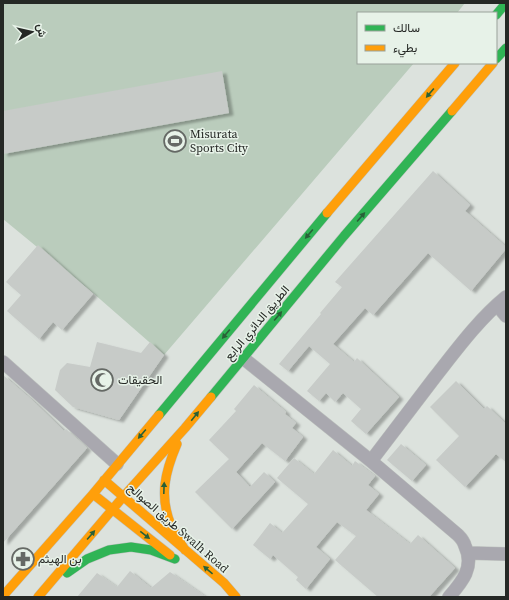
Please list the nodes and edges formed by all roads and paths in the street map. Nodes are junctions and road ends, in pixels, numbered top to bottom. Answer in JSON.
{"nodes":[{"id":1,"x":506,"y":3,"type":"edge"},
{"id":2,"x":497,"y":14,"type":"edge"},
{"id":3,"x":506,"y":48,"type":"edge"},
{"id":4,"x":497,"y":58,"type":"edge"},
{"id":5,"x":454,"y":64,"type":"edge"},
{"id":6,"x":492,"y":64,"type":"edge"},
{"id":7,"x":506,"y":289,"type":"edge"},
{"id":8,"x":501,"y":301,"type":"edge"},
{"id":9,"x":506,"y":316,"type":"edge"},
{"id":10,"x":243,"y":358,"type":"junction"},
{"id":11,"x":3,"y":362,"type":"edge"},
{"id":12,"x":185,"y":428,"type":"junction"},
{"id":13,"x":370,"y":461,"type":"junction"},
{"id":14,"x":117,"y":464,"type":"junction"},
{"id":15,"x":104,"y":480,"type":"junction"},
{"id":16,"x":93,"y":494,"type":"junction"},
{"id":17,"x":123,"y":497,"type":"junction"},
{"id":18,"x":113,"y":510,"type":"junction"},
{"id":19,"x":185,"y":550,"type":"junction"},
{"id":20,"x":468,"y":553,"type":"junction"},
{"id":21,"x":506,"y":554,"type":"edge"},
{"id":22,"x":221,"y":593,"type":"dead end"},
{"id":23,"x":3,"y":596,"type":"edge"},
{"id":24,"x":39,"y":597,"type":"edge"},
{"id":25,"x":230,"y":597,"type":"edge"},
{"id":26,"x":236,"y":597,"type":"edge"},
{"id":27,"x":449,"y":597,"type":"edge"}],
"edges":[{"from":1,"to":2,"type":"main road"},
{"from":3,"to":4,"type":"main road"},
{"from":5,"to":14,"type":"main road","name":"الطريق الدائري الرابع","one_way":true},
{"from":10,"to":6,"type":"main road","name":"الطريق الدائري الرابع","one_way":true},
{"from":7,"to":8,"type":"street"},
{"from":8,"to":9,"type":"street"},
{"from":8,"to":13,"type":"street"},
{"from":12,"to":10,"type":"main road","name":"الطريق الدائري الرابع","one_way":true},
{"from":10,"to":13,"type":"street"},
{"from":11,"to":14,"type":"street"},
{"from":12,"to":17,"type":"main road","name":"الطريق الدائري الرابع"},
{"from":19,"to":12,"type":"main road","one_way":true},
{"from":13,"to":20,"type":"street"},
{"from":14,"to":15,"type":"main road","name":"الطريق الدائري الرابع"},
{"from":15,"to":16,"type":"main road","name":"الطريق الدائري الرابع"},
{"from":15,"to":17,"type":"main road","name":"طريق الصوالح Swalh Road"},
{"from":16,"to":18,"type":"main road"},
{"from":16,"to":23,"type":"main road","name":"الطريق الدائري الرابع"},
{"from":17,"to":18,"type":"main road","name":"الطريق الدائري الرابع"},
{"from":17,"to":19,"type":"main road","name":"طريق الصوالح Swalh Road"},
{"from":24,"to":18,"type":"main road","name":"الطريق الدائري الرابع","one_way":true},
{"from":18,"to":24,"type":"main road","one_way":true},
{"from":26,"to":19,"type":"main road","name":"طريق الصوالح Swalh Road","one_way":true},
{"from":20,"to":21,"type":"street"},
{"from":20,"to":27,"type":"street"},
{"from":22,"to":25,"type":"main road","name":"طريق الصوالح Swalh Road"}]}
